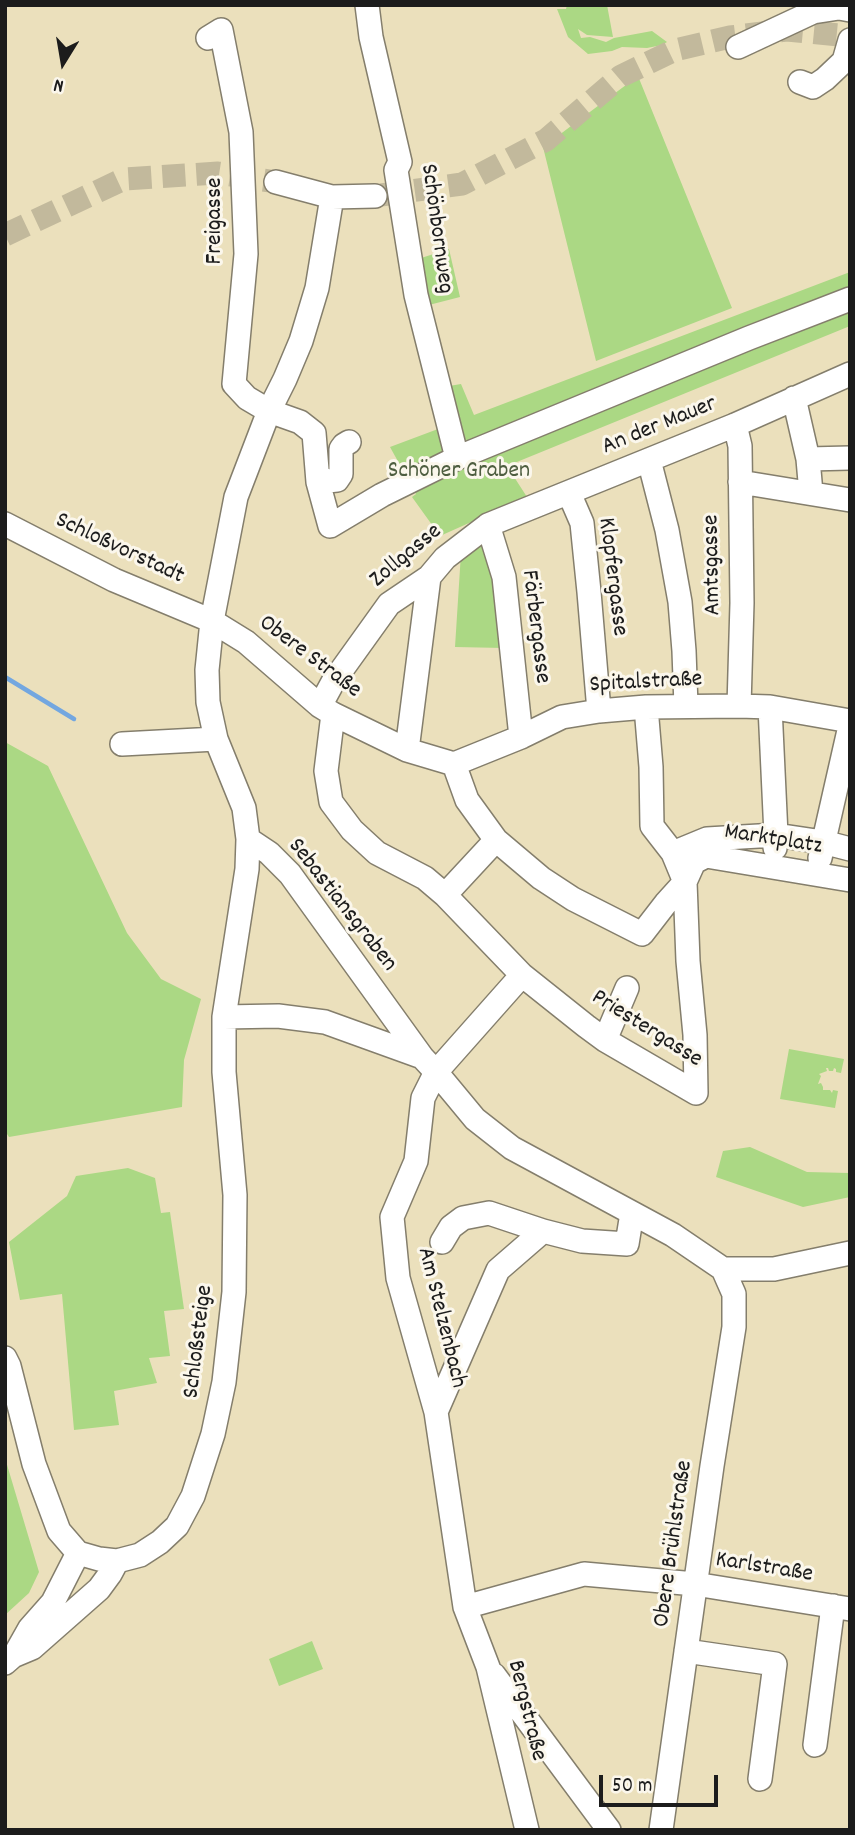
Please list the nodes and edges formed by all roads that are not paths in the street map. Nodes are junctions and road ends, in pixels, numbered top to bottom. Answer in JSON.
{"nodes":[{"id":1,"x":367,"y":5,"type":"edge"},
{"id":2,"x":850,"y":10,"type":"edge"},
{"id":3,"x":208,"y":38,"type":"dead end"},
{"id":4,"x":846,"y":38,"type":"edge"},
{"id":5,"x":738,"y":47,"type":"dead end"},
{"id":6,"x":800,"y":82,"type":"dead end"},
{"id":7,"x":276,"y":182,"type":"tunnel mouth"},
{"id":8,"x":375,"y":196,"type":"tunnel mouth"},
{"id":9,"x":332,"y":197,"type":"junction"},
{"id":10,"x":850,"y":299,"type":"edge"},
{"id":11,"x":850,"y":374,"type":"edge"},
{"id":12,"x":794,"y":398,"type":"junction"},
{"id":13,"x":269,"y":411,"type":"junction"},
{"id":14,"x":735,"y":425,"type":"junction"},
{"id":15,"x":314,"y":433,"type":"junction"},
{"id":16,"x":457,"y":458,"type":"junction"},
{"id":17,"x":850,"y":458,"type":"edge"},
{"id":18,"x":808,"y":459,"type":"junction"},
{"id":19,"x":649,"y":460,"type":"junction"},
{"id":20,"x":318,"y":482,"type":"junction"},
{"id":21,"x":740,"y":486,"type":"junction"},
{"id":22,"x":811,"y":492,"type":"junction"},
{"id":23,"x":569,"y":494,"type":"junction"},
{"id":24,"x":850,"y":500,"type":"edge"},
{"id":25,"x":5,"y":524,"type":"edge"},
{"id":26,"x":488,"y":525,"type":"junction"},
{"id":27,"x":429,"y":576,"type":"junction"},
{"id":28,"x":212,"y":621,"type":"junction"},
{"id":29,"x":739,"y":705,"type":"junction"},
{"id":30,"x":685,"y":706,"type":"junction"},
{"id":31,"x":646,"y":707,"type":"junction"},
{"id":32,"x":769,"y":707,"type":"junction"},
{"id":33,"x":327,"y":710,"type":"junction"},
{"id":34,"x":598,"y":711,"type":"junction"},
{"id":35,"x":850,"y":721,"type":"edge"},
{"id":36,"x":850,"y":726,"type":"edge"},
{"id":37,"x":521,"y":737,"type":"junction"},
{"id":38,"x":216,"y":739,"type":"junction"},
{"id":39,"x":122,"y":744,"type":"dead end"},
{"id":40,"x":407,"y":750,"type":"junction"},
{"id":41,"x":454,"y":764,"type":"junction"},
{"id":42,"x":776,"y":835,"type":"junction"},
{"id":43,"x":248,"y":839,"type":"junction"},
{"id":44,"x":496,"y":840,"type":"junction"},
{"id":45,"x":823,"y":842,"type":"junction"},
{"id":46,"x":850,"y":849,"type":"edge"},
{"id":47,"x":673,"y":853,"type":"junction"},
{"id":48,"x":774,"y":869,"type":"junction"},
{"id":49,"x":816,"y":874,"type":"junction"},
{"id":50,"x":850,"y":880,"type":"edge"},
{"id":51,"x":685,"y":881,"type":"junction"},
{"id":52,"x":446,"y":895,"type":"junction"},
{"id":53,"x":522,"y":975,"type":"junction"},
{"id":54,"x":627,"y":988,"type":"dead end"},
{"id":55,"x":224,"y":1017,"type":"junction"},
{"id":56,"x":605,"y":1040,"type":"junction"},
{"id":57,"x":429,"y":1065,"type":"junction"},
{"id":58,"x":632,"y":1213,"type":"junction"},
{"id":59,"x":543,"y":1231,"type":"junction"},
{"id":60,"x":442,"y":1242,"type":"dead end"},
{"id":61,"x":850,"y":1253,"type":"edge"},
{"id":62,"x":723,"y":1269,"type":"junction"},
{"id":63,"x":5,"y":1358,"type":"edge"},
{"id":64,"x":436,"y":1412,"type":"junction"},
{"id":65,"x":78,"y":1553,"type":"junction"},
{"id":66,"x":117,"y":1561,"type":"junction"},
{"id":67,"x":695,"y":1584,"type":"junction"},
{"id":68,"x":465,"y":1607,"type":"junction"},
{"id":69,"x":842,"y":1607,"type":"edge"},
{"id":70,"x":686,"y":1651,"type":"junction"},
{"id":71,"x":9,"y":1660,"type":"edge"},
{"id":72,"x":488,"y":1667,"type":"junction"},
{"id":73,"x":816,"y":1745,"type":"dead end"},
{"id":74,"x":760,"y":1779,"type":"dead end"},
{"id":75,"x":527,"y":1830,"type":"edge"},
{"id":76,"x":609,"y":1830,"type":"edge"},
{"id":77,"x":661,"y":1830,"type":"edge"}],
"edges":[{"from":1,"to":16,"type":"street","name":"Schönbornweg"},
{"from":2,"to":5,"type":"street"},
{"from":3,"to":13,"type":"street","name":"Freigasse"},
{"from":4,"to":6,"type":"street"},
{"from":7,"to":9,"type":"street"},
{"from":8,"to":9,"type":"street"},
{"from":9,"to":13,"type":"street"},
{"from":10,"to":16,"type":"street"},
{"from":11,"to":12,"type":"street","name":"An der Mauer"},
{"from":12,"to":14,"type":"street","name":"An der Mauer"},
{"from":12,"to":18,"type":"street"},
{"from":13,"to":15,"type":"street","name":"Freigasse"},
{"from":13,"to":28,"type":"street"},
{"from":14,"to":19,"type":"street","name":"An der Mauer"},
{"from":14,"to":21,"type":"street","name":"Amtsgasse"},
{"from":15,"to":20,"type":"street"},
{"from":15,"to":20,"type":"street"},
{"from":16,"to":20,"type":"street"},
{"from":17,"to":18,"type":"street"},
{"from":18,"to":22,"type":"street"},
{"from":19,"to":23,"type":"street","name":"An der Mauer"},
{"from":19,"to":30,"type":"street"},
{"from":21,"to":22,"type":"street"},
{"from":21,"to":29,"type":"street","name":"Amtsgasse"},
{"from":22,"to":24,"type":"street"},
{"from":23,"to":26,"type":"street","name":"An der Mauer"},
{"from":23,"to":34,"type":"street","name":"Klopfergasse"},
{"from":25,"to":28,"type":"street","name":"Schloßvorstadt"},
{"from":26,"to":27,"type":"street","name":"Zollgasse"},
{"from":26,"to":37,"type":"street","name":"Färbergasse"},
{"from":27,"to":33,"type":"street","name":"Zollgasse"},
{"from":27,"to":40,"type":"street"},
{"from":28,"to":33,"type":"street","name":"Obere Straße"},
{"from":28,"to":38,"type":"street","name":"Sebastiansgraben"},
{"from":29,"to":30,"type":"street","name":"Spitalstraße"},
{"from":29,"to":32,"type":"street","name":"Spitalstraße"},
{"from":30,"to":31,"type":"street","name":"Spitalstraße"},
{"from":31,"to":34,"type":"street","name":"Spitalstraße"},
{"from":31,"to":47,"type":"street"},
{"from":32,"to":35,"type":"street","name":"Spitalstraße"},
{"from":32,"to":42,"type":"street"},
{"from":33,"to":40,"type":"street","name":"Obere Straße"},
{"from":33,"to":52,"type":"street","name":"Priestergasse"},
{"from":34,"to":37,"type":"street","name":"Spitalstraße"},
{"from":36,"to":45,"type":"street"},
{"from":37,"to":41,"type":"street","name":"Spitalstraße"},
{"from":38,"to":39,"type":"street"},
{"from":38,"to":43,"type":"street","name":"Sebastiansgraben"},
{"from":40,"to":41,"type":"street","name":"Obere Straße"},
{"from":41,"to":44,"type":"street"},
{"from":42,"to":45,"type":"street","name":"Marktplatz"},
{"from":42,"to":47,"type":"street","name":"Marktplatz"},
{"from":42,"to":48,"type":"street"},
{"from":43,"to":55,"type":"street","name":"Schloßsteige"},
{"from":43,"to":57,"type":"street","name":"Sebastiansgraben"},
{"from":44,"to":51,"type":"street","name":"Marktplatz"},
{"from":44,"to":52,"type":"street"},
{"from":45,"to":46,"type":"street","name":"Marktplatz"},
{"from":45,"to":49,"type":"street"},
{"from":47,"to":51,"type":"street"},
{"from":48,"to":49,"type":"street","name":"Marktplatz"},
{"from":48,"to":51,"type":"street","name":"Marktplatz"},
{"from":49,"to":50,"type":"street","name":"Marktplatz"},
{"from":51,"to":56,"type":"street","name":"Priestergasse"},
{"from":52,"to":53,"type":"street","name":"Priestergasse"},
{"from":53,"to":56,"type":"street","name":"Priestergasse"},
{"from":53,"to":57,"type":"street","name":"Am Stelzenbach"},
{"from":54,"to":56,"type":"street"},
{"from":55,"to":57,"type":"street"},
{"from":55,"to":66,"type":"street","name":"Schloßsteige"},
{"from":57,"to":58,"type":"street","name":"Sebastiansgraben"},
{"from":57,"to":64,"type":"street","name":"Am Stelzenbach"},
{"from":58,"to":59,"type":"street","name":"Am Stelzenbach"},
{"from":58,"to":62,"type":"street","name":"Sebastiansgraben"},
{"from":59,"to":60,"type":"street","name":"Am Stelzenbach"},
{"from":59,"to":64,"type":"street","name":"Am Stelzenbach"},
{"from":61,"to":62,"type":"street"},
{"from":62,"to":67,"type":"street","name":"Obere Brühlstraße"},
{"from":63,"to":65,"type":"street"},
{"from":64,"to":68,"type":"street","name":"Bergstraße"},
{"from":65,"to":66,"type":"street"},
{"from":65,"to":71,"type":"street"},
{"from":66,"to":71,"type":"street"},
{"from":67,"to":68,"type":"street","name":"Karlstraße"},
{"from":67,"to":69,"type":"street","name":"Karlstraße"},
{"from":67,"to":70,"type":"street","name":"Obere Brühlstraße"},
{"from":68,"to":72,"type":"street","name":"Bergstraße"},
{"from":69,"to":73,"type":"street"},
{"from":70,"to":74,"type":"street"},
{"from":70,"to":77,"type":"street","name":"Obere Brühlstraße"},
{"from":72,"to":75,"type":"street","name":"Bergstraße"},
{"from":72,"to":76,"type":"street"}]}
